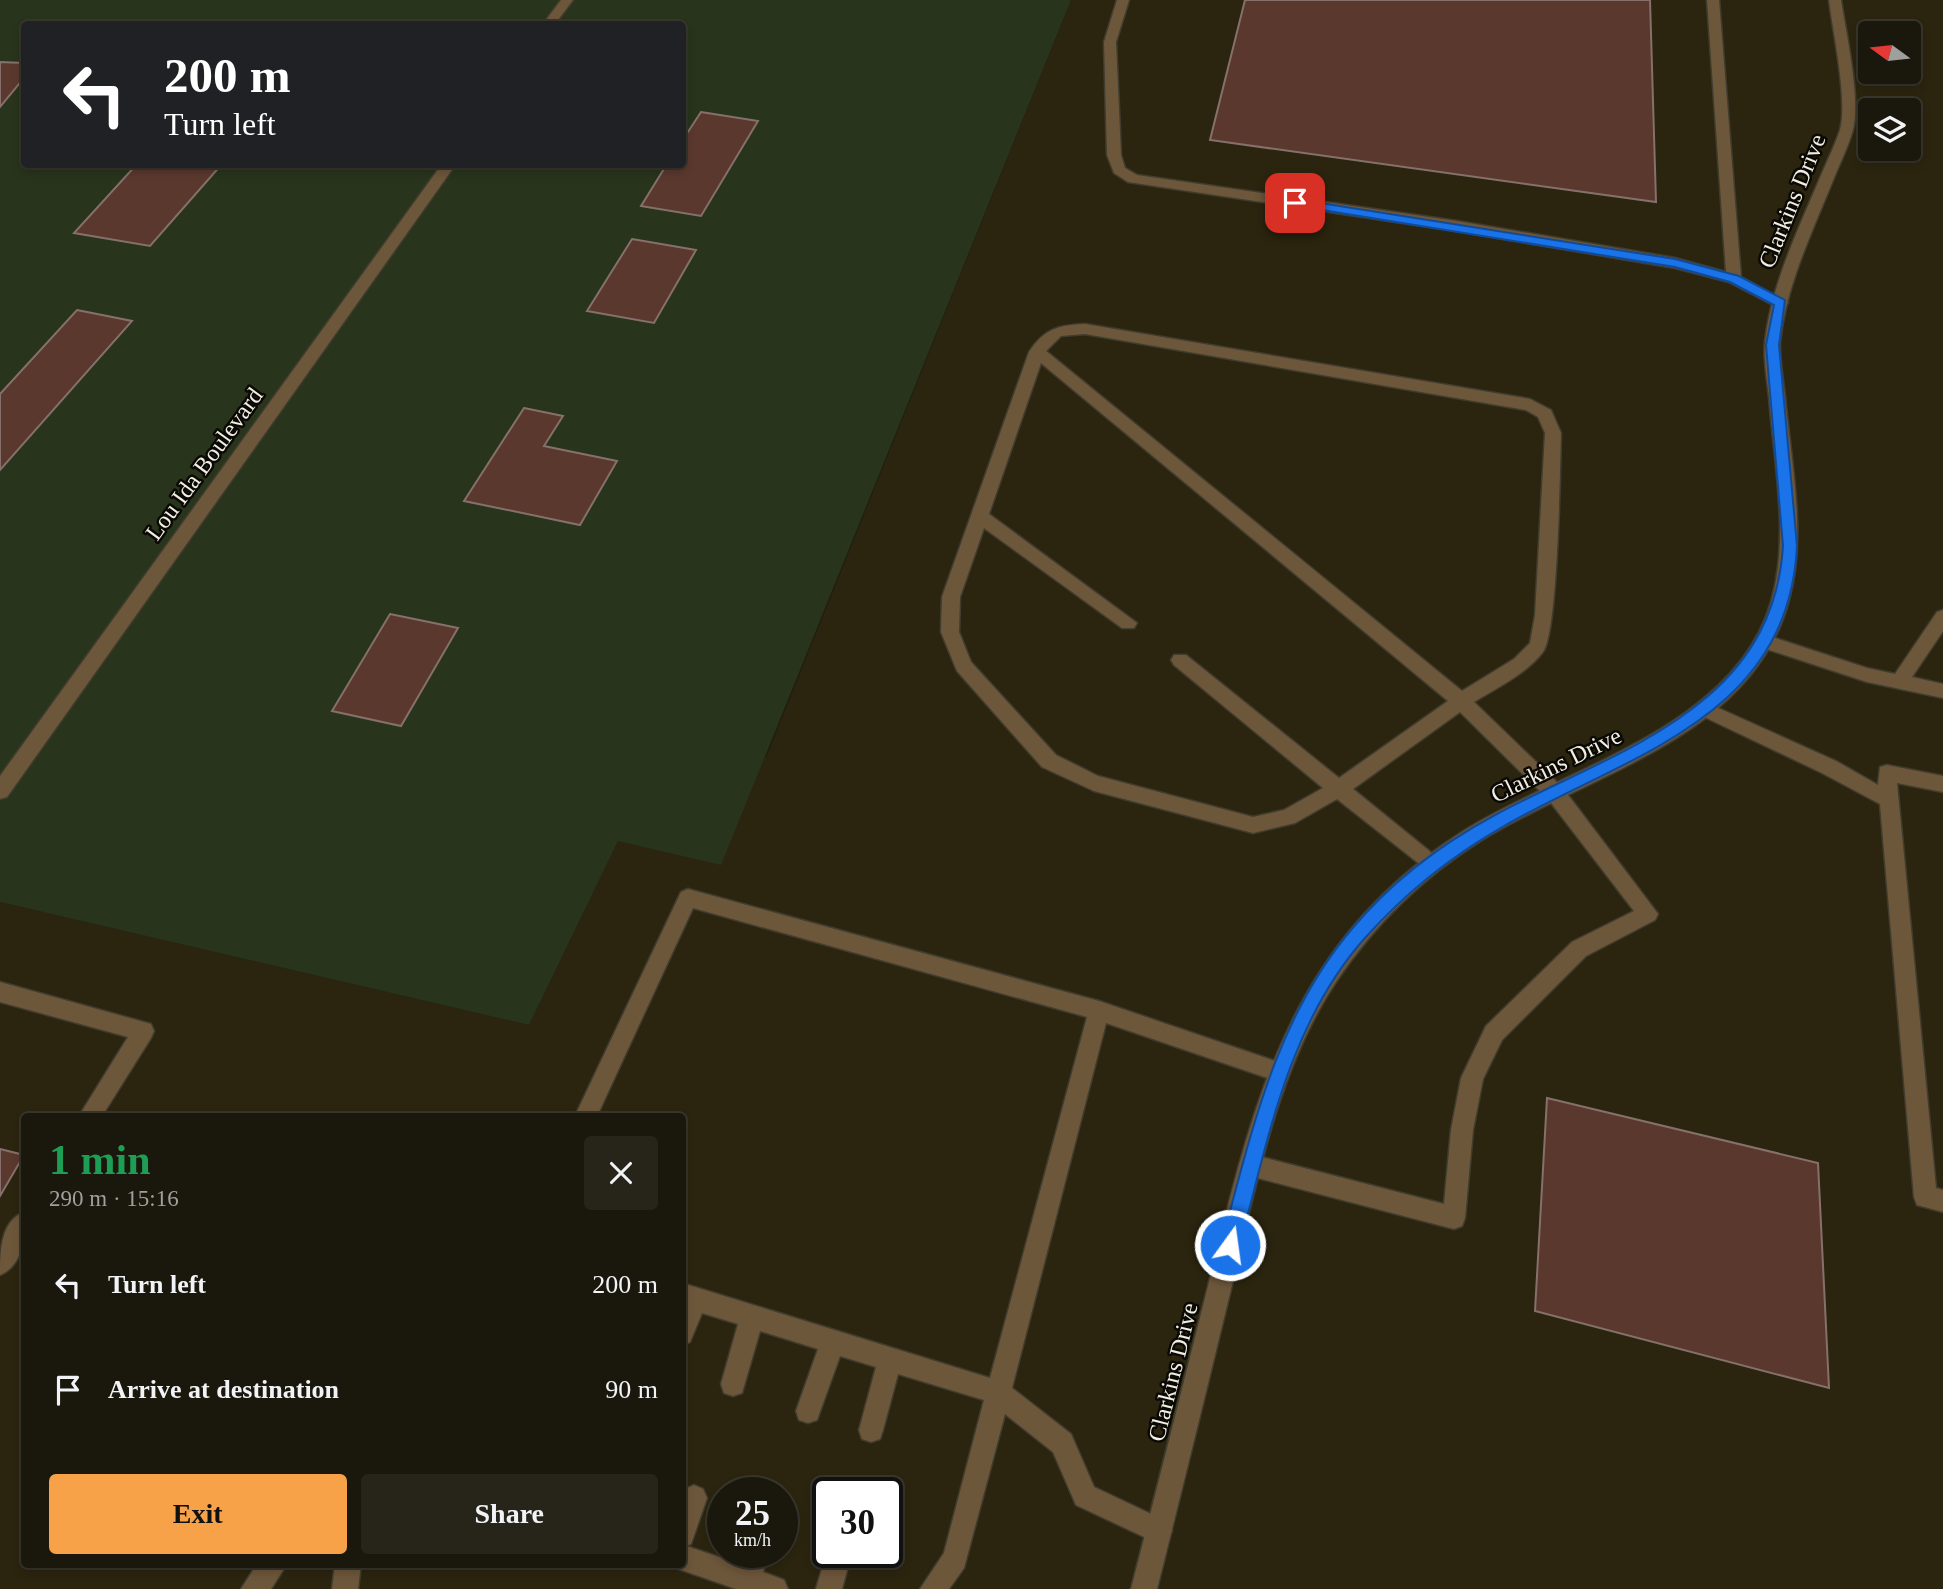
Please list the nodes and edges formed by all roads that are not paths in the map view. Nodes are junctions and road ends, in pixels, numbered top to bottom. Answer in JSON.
{"nodes":[{"id":1,"x":567,"y":0,"type":"edge"},
{"id":2,"x":1123,"y":0,"type":"edge"},
{"id":3,"x":1713,"y":0,"type":"edge"},
{"id":4,"x":1835,"y":0,"type":"edge"},
{"id":5,"x":551,"y":21,"type":"edge"},
{"id":6,"x":446,"y":168,"type":"edge"},
{"id":7,"x":1734,"y":279,"type":"junction"},
{"id":8,"x":1780,"y":303,"type":"junction"},
{"id":9,"x":1037,"y":352,"type":"junction"},
{"id":10,"x":979,"y":516,"type":"junction"},
{"id":11,"x":1943,"y":617,"type":"edge"},
{"id":12,"x":1128,"y":622,"type":"dead end"},
{"id":13,"x":1763,"y":641,"type":"junction"},
{"id":14,"x":1180,"y":660,"type":"dead end"},
{"id":15,"x":1900,"y":681,"type":"junction"},
{"id":16,"x":1943,"y":691,"type":"edge"},
{"id":17,"x":1461,"y":701,"type":"junction"},
{"id":18,"x":1705,"y":709,"type":"junction"},
{"id":19,"x":1943,"y":784,"type":"edge"},
{"id":20,"x":1340,"y":788,"type":"junction"},
{"id":21,"x":0,"y":791,"type":"edge"},
{"id":22,"x":1555,"y":793,"type":"junction"},
{"id":23,"x":1889,"y":800,"type":"junction"},
{"id":24,"x":1431,"y":864,"type":"junction"},
{"id":25,"x":0,"y":992,"type":"edge"},
{"id":26,"x":1099,"y":1012,"type":"junction"},
{"id":27,"x":1279,"y":1072,"type":"junction"},
{"id":28,"x":92,"y":1113,"type":"edge"},
{"id":29,"x":587,"y":1113,"type":"edge"},
{"id":30,"x":1250,"y":1165,"type":"junction"},
{"id":31,"x":1943,"y":1201,"type":"edge"},
{"id":32,"x":21,"y":1228,"type":"edge"},
{"id":33,"x":0,"y":1263,"type":"edge"},
{"id":34,"x":689,"y":1297,"type":"edge"},
{"id":35,"x":752,"y":1317,"type":"junction"},
{"id":36,"x":833,"y":1342,"type":"junction"},
{"id":37,"x":890,"y":1359,"type":"junction"},
{"id":38,"x":733,"y":1384,"type":"dead end"},
{"id":39,"x":997,"y":1392,"type":"junction"},
{"id":40,"x":808,"y":1411,"type":"dead end"},
{"id":41,"x":871,"y":1430,"type":"dead end"},
{"id":42,"x":694,"y":1498,"type":"dead end"},
{"id":43,"x":686,"y":1523,"type":"edge"},
{"id":44,"x":1159,"y":1531,"type":"junction"},
{"id":45,"x":686,"y":1559,"type":"edge"},
{"id":46,"x":271,"y":1568,"type":"edge"},
{"id":47,"x":348,"y":1568,"type":"edge"},
{"id":48,"x":751,"y":1568,"type":"edge"},
{"id":49,"x":835,"y":1568,"type":"edge"},
{"id":50,"x":747,"y":1580,"type":"junction"},
{"id":51,"x":254,"y":1589,"type":"edge"},
{"id":52,"x":345,"y":1589,"type":"edge"},
{"id":53,"x":775,"y":1589,"type":"edge"},
{"id":54,"x":829,"y":1589,"type":"edge"},
{"id":55,"x":933,"y":1589,"type":"edge"},
{"id":56,"x":1144,"y":1589,"type":"edge"}],
"edges":[{"from":1,"to":5,"type":"street"},
{"from":2,"to":7,"type":"lane"},
{"from":3,"to":7,"type":"street"},
{"from":4,"to":8,"type":"street","name":"Clarkins Drive"},
{"from":6,"to":21,"type":"street","name":"Lou Ida Boulevard"},
{"from":7,"to":8,"type":"street"},
{"from":8,"to":13,"type":"street","name":"Clarkins Drive"},
{"from":9,"to":10,"type":"street"},
{"from":9,"to":17,"type":"street"},
{"from":9,"to":17,"type":"street"},
{"from":10,"to":12,"type":"street"},
{"from":10,"to":20,"type":"street"},
{"from":11,"to":15,"type":"street"},
{"from":13,"to":15,"type":"street"},
{"from":13,"to":18,"type":"street","name":"Clarkins Drive"},
{"from":14,"to":20,"type":"street"},
{"from":15,"to":16,"type":"street"},
{"from":17,"to":20,"type":"street"},
{"from":17,"to":22,"type":"street"},
{"from":18,"to":22,"type":"street","name":"Clarkins Drive"},
{"from":18,"to":23,"type":"street"},
{"from":19,"to":23,"type":"street"},
{"from":20,"to":24,"type":"street"},
{"from":22,"to":24,"type":"street","name":"Clarkins Drive"},
{"from":22,"to":30,"type":"street"},
{"from":23,"to":31,"type":"street"},
{"from":24,"to":27,"type":"street","name":"Clarkins Drive"},
{"from":25,"to":28,"type":"street"},
{"from":26,"to":27,"type":"street"},
{"from":26,"to":29,"type":"street"},
{"from":26,"to":39,"type":"street"},
{"from":27,"to":30,"type":"street","name":"Clarkins Drive"},
{"from":30,"to":44,"type":"street","name":"Clarkins Drive"},
{"from":32,"to":33,"type":"street"},
{"from":34,"to":35,"type":"street"},
{"from":35,"to":36,"type":"street"},
{"from":35,"to":38,"type":"street"},
{"from":36,"to":37,"type":"street"},
{"from":36,"to":40,"type":"street"},
{"from":37,"to":39,"type":"street"},
{"from":37,"to":41,"type":"street"},
{"from":39,"to":44,"type":"street"},
{"from":39,"to":55,"type":"street"},
{"from":42,"to":43,"type":"street"},
{"from":44,"to":56,"type":"street","name":"Clarkins Drive"},
{"from":45,"to":50,"type":"street"},
{"from":46,"to":51,"type":"street"},
{"from":47,"to":52,"type":"street"},
{"from":48,"to":50,"type":"street"},
{"from":49,"to":54,"type":"street"},
{"from":50,"to":53,"type":"street"}]}
